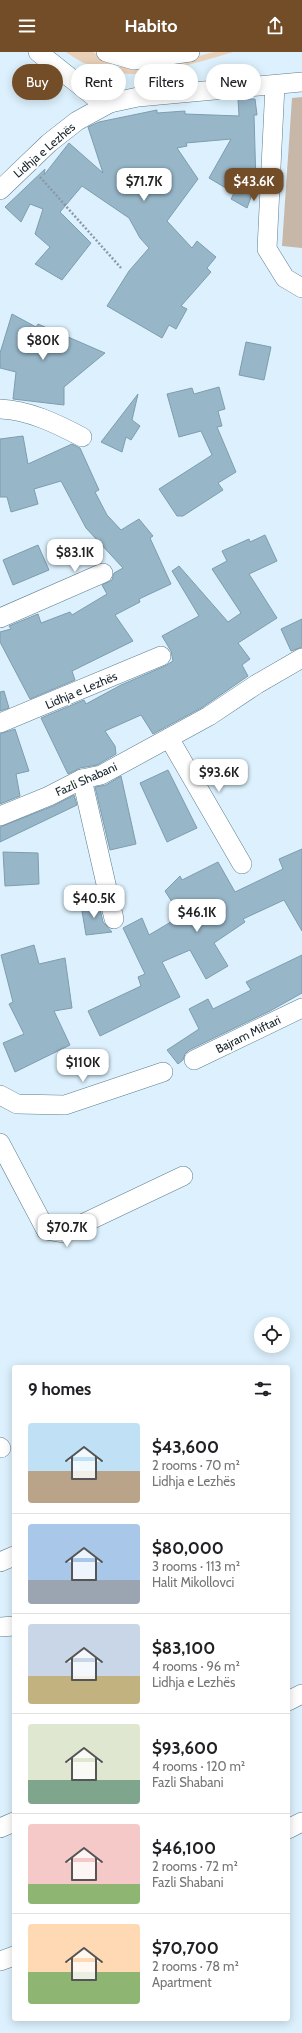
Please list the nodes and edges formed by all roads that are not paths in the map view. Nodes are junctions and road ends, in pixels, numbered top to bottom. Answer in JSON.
{"nodes":[{"id":1,"x":38,"y":52,"type":"edge"},
{"id":2,"x":106,"y":52,"type":"edge"},
{"id":3,"x":190,"y":52,"type":"edge"},
{"id":4,"x":302,"y":82,"type":"edge"},
{"id":5,"x":275,"y":85,"type":"junction"},
{"id":6,"x":110,"y":102,"type":"junction"},
{"id":7,"x":0,"y":190,"type":"edge"},
{"id":8,"x":302,"y":288,"type":"edge"},
{"id":9,"x":0,"y":409,"type":"edge"},
{"id":10,"x":82,"y":437,"type":"dead end"},
{"id":11,"x":103,"y":573,"type":"dead end"},
{"id":12,"x":0,"y":618,"type":"edge"},
{"id":13,"x":161,"y":656,"type":"dead end"},
{"id":14,"x":302,"y":658,"type":"edge"},
{"id":15,"x":0,"y":723,"type":"edge"},
{"id":16,"x":169,"y":738,"type":"junction"},
{"id":17,"x":82,"y":779,"type":"junction"},
{"id":18,"x":0,"y":816,"type":"edge"},
{"id":19,"x":242,"y":864,"type":"dead end"},
{"id":20,"x":114,"y":919,"type":"dead end"},
{"id":21,"x":302,"y":1008,"type":"edge"},
{"id":22,"x":194,"y":1060,"type":"dead end"},
{"id":23,"x":163,"y":1072,"type":"dead end"},
{"id":24,"x":0,"y":1094,"type":"edge"},
{"id":25,"x":0,"y":1143,"type":"edge"},
{"id":26,"x":183,"y":1176,"type":"dead end"},
{"id":27,"x":12,"y":1557,"type":"edge"},
{"id":28,"x":0,"y":1562,"type":"edge"},
{"id":29,"x":12,"y":1626,"type":"edge"},
{"id":30,"x":0,"y":1627,"type":"edge"},
{"id":31,"x":302,"y":1694,"type":"edge"},
{"id":32,"x":290,"y":1700,"type":"edge"},
{"id":33,"x":302,"y":1822,"type":"edge"},
{"id":34,"x":12,"y":1823,"type":"edge"},
{"id":35,"x":0,"y":1828,"type":"edge"},
{"id":36,"x":290,"y":1828,"type":"edge"},
{"id":37,"x":12,"y":1957,"type":"edge"},
{"id":38,"x":0,"y":1961,"type":"edge"}],
"edges":[{"from":1,"to":6,"type":"street"},
{"from":2,"to":3,"type":"street"},
{"from":4,"to":5,"type":"street","name":"Lidhja e Lezhës"},
{"from":5,"to":6,"type":"street","name":"Lidhja e Lezhës"},
{"from":5,"to":8,"type":"street"},
{"from":6,"to":7,"type":"street","name":"Lidhja e Lezhës"},
{"from":9,"to":10,"type":"street"},
{"from":11,"to":12,"type":"street"},
{"from":13,"to":15,"type":"street","name":"Lidhja e Lezhës"},
{"from":14,"to":16,"type":"street","name":"Fazli Shabani"},
{"from":16,"to":17,"type":"street","name":"Fazli Shabani"},
{"from":16,"to":19,"type":"street"},
{"from":17,"to":18,"type":"street","name":"Fazli Shabani"},
{"from":17,"to":20,"type":"street"},
{"from":21,"to":22,"type":"street","name":"Bajram Miftari"},
{"from":23,"to":24,"type":"street"},
{"from":25,"to":26,"type":"street"},
{"from":27,"to":28,"type":"street"},
{"from":29,"to":30,"type":"street"},
{"from":31,"to":32,"type":"street"},
{"from":33,"to":36,"type":"street"},
{"from":34,"to":35,"type":"street"},
{"from":37,"to":38,"type":"street"}]}
